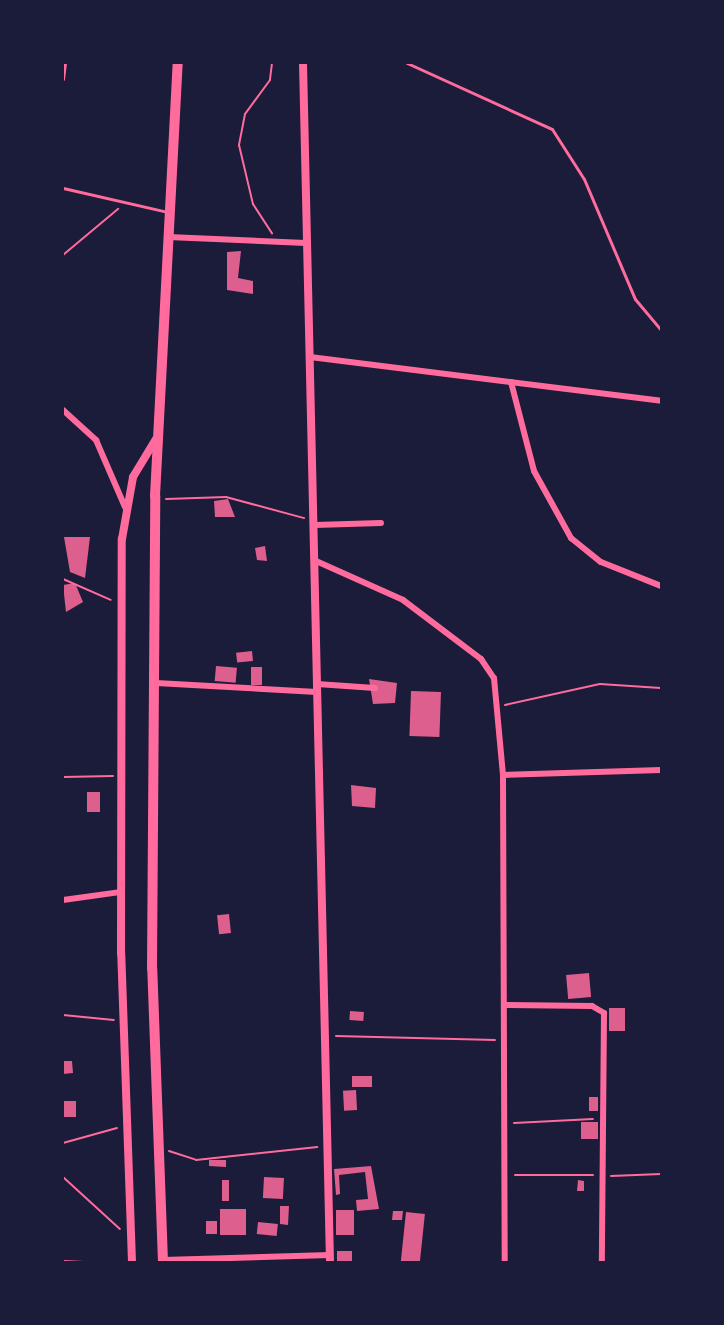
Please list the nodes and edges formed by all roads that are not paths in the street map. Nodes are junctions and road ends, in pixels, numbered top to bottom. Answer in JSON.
{"nodes":[{"id":1,"x":65,"y":63,"type":"edge"},
{"id":2,"x":178,"y":63,"type":"edge"},
{"id":3,"x":303,"y":63,"type":"edge"},
{"id":4,"x":407,"y":63,"type":"edge"},
{"id":5,"x":63,"y":79,"type":"edge"},
{"id":6,"x":63,"y":188,"type":"edge"},
{"id":7,"x":170,"y":212,"type":"junction"},
{"id":8,"x":168,"y":237,"type":"junction"},
{"id":9,"x":306,"y":243,"type":"junction"},
{"id":10,"x":661,"y":330,"type":"edge"},
{"id":11,"x":310,"y":357,"type":"junction"},
{"id":12,"x":511,"y":382,"type":"junction"},
{"id":13,"x":661,"y":401,"type":"edge"},
{"id":14,"x":63,"y":410,"type":"edge"},
{"id":15,"x":156,"y":439,"type":"junction"},
{"id":16,"x":125,"y":507,"type":"junction"},
{"id":17,"x":315,"y":523,"type":"junction"},
{"id":18,"x":381,"y":523,"type":"dead end"},
{"id":19,"x":316,"y":561,"type":"junction"},
{"id":20,"x":661,"y":586,"type":"edge"},
{"id":21,"x":156,"y":683,"type":"junction"},
{"id":22,"x":317,"y":688,"type":"junction"},
{"id":23,"x":375,"y":688,"type":"dead end"},
{"id":24,"x":661,"y":770,"type":"edge"},
{"id":25,"x":503,"y":775,"type":"junction"},
{"id":26,"x":121,"y":892,"type":"junction"},
{"id":27,"x":63,"y":900,"type":"edge"},
{"id":28,"x":504,"y":1005,"type":"junction"},
{"id":29,"x":330,"y":1259,"type":"edge"},
{"id":30,"x":163,"y":1261,"type":"edge"},
{"id":31,"x":132,"y":1262,"type":"edge"},
{"id":32,"x":505,"y":1262,"type":"edge"},
{"id":33,"x":602,"y":1262,"type":"edge"}],
"edges":[{"from":1,"to":5,"type":"lane"},
{"from":2,"to":7,"type":"highway"},
{"from":3,"to":9,"type":"street"},
{"from":4,"to":10,"type":"lane"},
{"from":6,"to":7,"type":"lane"},
{"from":7,"to":8,"type":"highway"},
{"from":8,"to":9,"type":"street"},
{"from":8,"to":15,"type":"highway"},
{"from":9,"to":11,"type":"street"},
{"from":11,"to":12,"type":"street"},
{"from":11,"to":17,"type":"street"},
{"from":12,"to":13,"type":"street"},
{"from":12,"to":20,"type":"street"},
{"from":14,"to":16,"type":"street"},
{"from":15,"to":16,"type":"street"},
{"from":15,"to":21,"type":"highway"},
{"from":16,"to":26,"type":"street"},
{"from":17,"to":18,"type":"street"},
{"from":17,"to":19,"type":"street"},
{"from":19,"to":22,"type":"street"},
{"from":19,"to":25,"type":"street"},
{"from":21,"to":22,"type":"street"},
{"from":21,"to":30,"type":"highway"},
{"from":22,"to":23,"type":"street"},
{"from":22,"to":29,"type":"street"},
{"from":24,"to":25,"type":"street"},
{"from":25,"to":28,"type":"street"},
{"from":26,"to":27,"type":"street"},
{"from":26,"to":31,"type":"street"},
{"from":28,"to":32,"type":"street"},
{"from":28,"to":33,"type":"street"},
{"from":29,"to":30,"type":"street"}]}
